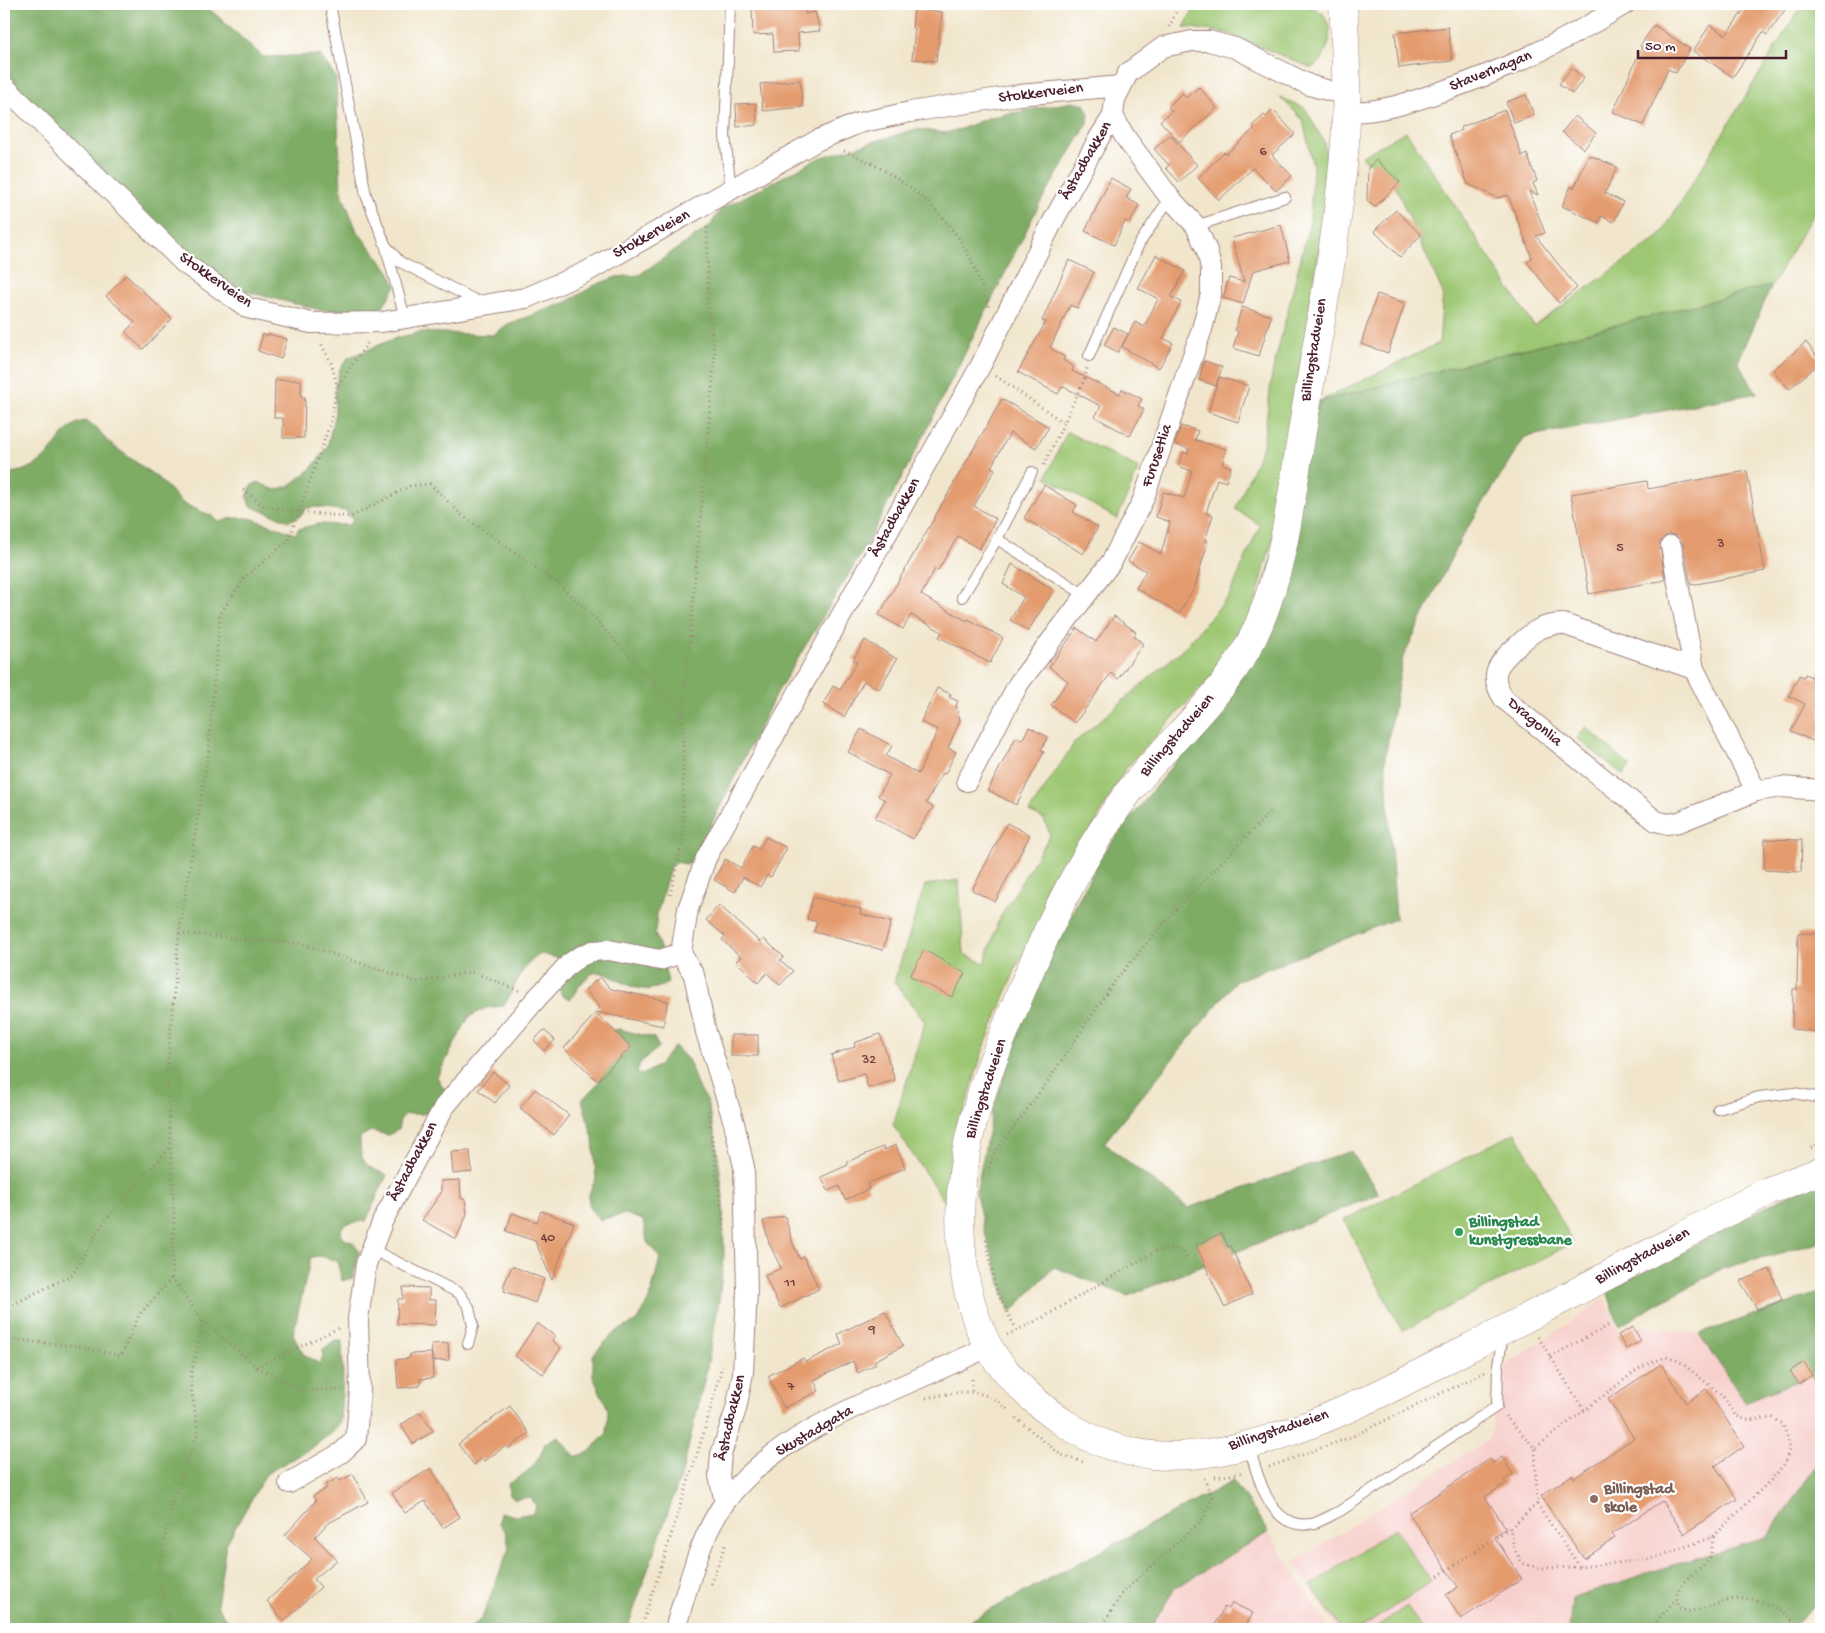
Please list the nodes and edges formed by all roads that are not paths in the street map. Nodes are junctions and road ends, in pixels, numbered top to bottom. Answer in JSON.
{"nodes":[{"id":1,"x":330,"y":4,"type":"edge"},
{"id":2,"x":730,"y":4,"type":"edge"},
{"id":3,"x":1343,"y":4,"type":"edge"},
{"id":4,"x":1626,"y":4,"type":"edge"},
{"id":5,"x":4,"y":86,"type":"edge"},
{"id":6,"x":1121,"y":86,"type":"junction"},
{"id":7,"x":1346,"y":102,"type":"junction"},
{"id":8,"x":1113,"y":116,"type":"junction"},
{"id":9,"x":731,"y":191,"type":"junction"},
{"id":10,"x":1285,"y":197,"type":"dead end"},
{"id":11,"x":1170,"y":198,"type":"junction"},
{"id":12,"x":1196,"y":226,"type":"junction"},
{"id":13,"x":385,"y":244,"type":"junction"},
{"id":14,"x":484,"y":304,"type":"junction"},
{"id":15,"x":405,"y":318,"type":"junction"},
{"id":16,"x":1089,"y":356,"type":"road end"},
{"id":17,"x":1032,"y":472,"type":"road end"},
{"id":18,"x":997,"y":539,"type":"junction"},
{"id":19,"x":1671,"y":546,"type":"dead end"},
{"id":20,"x":1085,"y":595,"type":"junction"},
{"id":21,"x":962,"y":597,"type":"dead end"},
{"id":22,"x":1694,"y":669,"type":"junction"},
{"id":23,"x":967,"y":781,"type":"dead end"},
{"id":24,"x":1821,"y":790,"type":"edge"},
{"id":25,"x":1756,"y":791,"type":"junction"},
{"id":26,"x":681,"y":953,"type":"junction"},
{"id":27,"x":1821,"y":1098,"type":"edge"},
{"id":28,"x":1718,"y":1109,"type":"dead end"},
{"id":29,"x":1821,"y":1170,"type":"edge"},
{"id":30,"x":371,"y":1249,"type":"junction"},
{"id":31,"x":1504,"y":1330,"type":"junction"},
{"id":32,"x":468,"y":1344,"type":"dead end"},
{"id":33,"x":987,"y":1347,"type":"junction"},
{"id":34,"x":1248,"y":1445,"type":"junction"},
{"id":35,"x":289,"y":1483,"type":"dead end"},
{"id":36,"x":725,"y":1502,"type":"junction"},
{"id":37,"x":676,"y":1629,"type":"edge"}],
"edges":[{"from":1,"to":13,"type":"lane"},
{"from":2,"to":9,"type":"lane"},
{"from":3,"to":7,"type":"main road","name":"Billingstadveien"},
{"from":4,"to":7,"type":"street","name":"Staverhagan"},
{"from":5,"to":15,"type":"street","name":"Stokkerveien"},
{"from":6,"to":7,"type":"street"},
{"from":6,"to":8,"type":"street","name":"Åstadbakken"},
{"from":6,"to":9,"type":"street","name":"Stokkerveien"},
{"from":7,"to":33,"type":"main road","name":"Billingstadveien"},
{"from":8,"to":11,"type":"street","name":"Furusetlia"},
{"from":8,"to":26,"type":"street","name":"Åstadbakken"},
{"from":9,"to":14,"type":"street","name":"Stokkerveien"},
{"from":10,"to":12,"type":"lane"},
{"from":11,"to":12,"type":"street","name":"Furusetlia"},
{"from":11,"to":16,"type":"lane"},
{"from":12,"to":20,"type":"street","name":"Furusetlia"},
{"from":13,"to":14,"type":"lane"},
{"from":13,"to":15,"type":"lane"},
{"from":14,"to":15,"type":"street","name":"Stokkerveien"},
{"from":17,"to":18,"type":"lane"},
{"from":18,"to":20,"type":"lane"},
{"from":18,"to":21,"type":"lane"},
{"from":19,"to":22,"type":"street"},
{"from":20,"to":23,"type":"street","name":"Furusetlia"},
{"from":22,"to":25,"type":"street"},
{"from":22,"to":25,"type":"street","name":"Dragonlia"},
{"from":24,"to":25,"type":"street","name":"Dragonlia"},
{"from":26,"to":30,"type":"street","name":"Åstadbakken"},
{"from":26,"to":36,"type":"street","name":"Åstadbakken"},
{"from":27,"to":28,"type":"lane"},
{"from":29,"to":31,"type":"main road","name":"Billingstadveien"},
{"from":30,"to":32,"type":"lane"},
{"from":30,"to":35,"type":"street","name":"Åstadbakken"},
{"from":31,"to":34,"type":"main road","name":"Billingstadveien"},
{"from":31,"to":34,"type":"lane"},
{"from":33,"to":34,"type":"main road","name":"Billingstadveien"},
{"from":33,"to":36,"type":"street","name":"Skustadgata"},
{"from":36,"to":37,"type":"street","name":"Skustadgata"}]}
